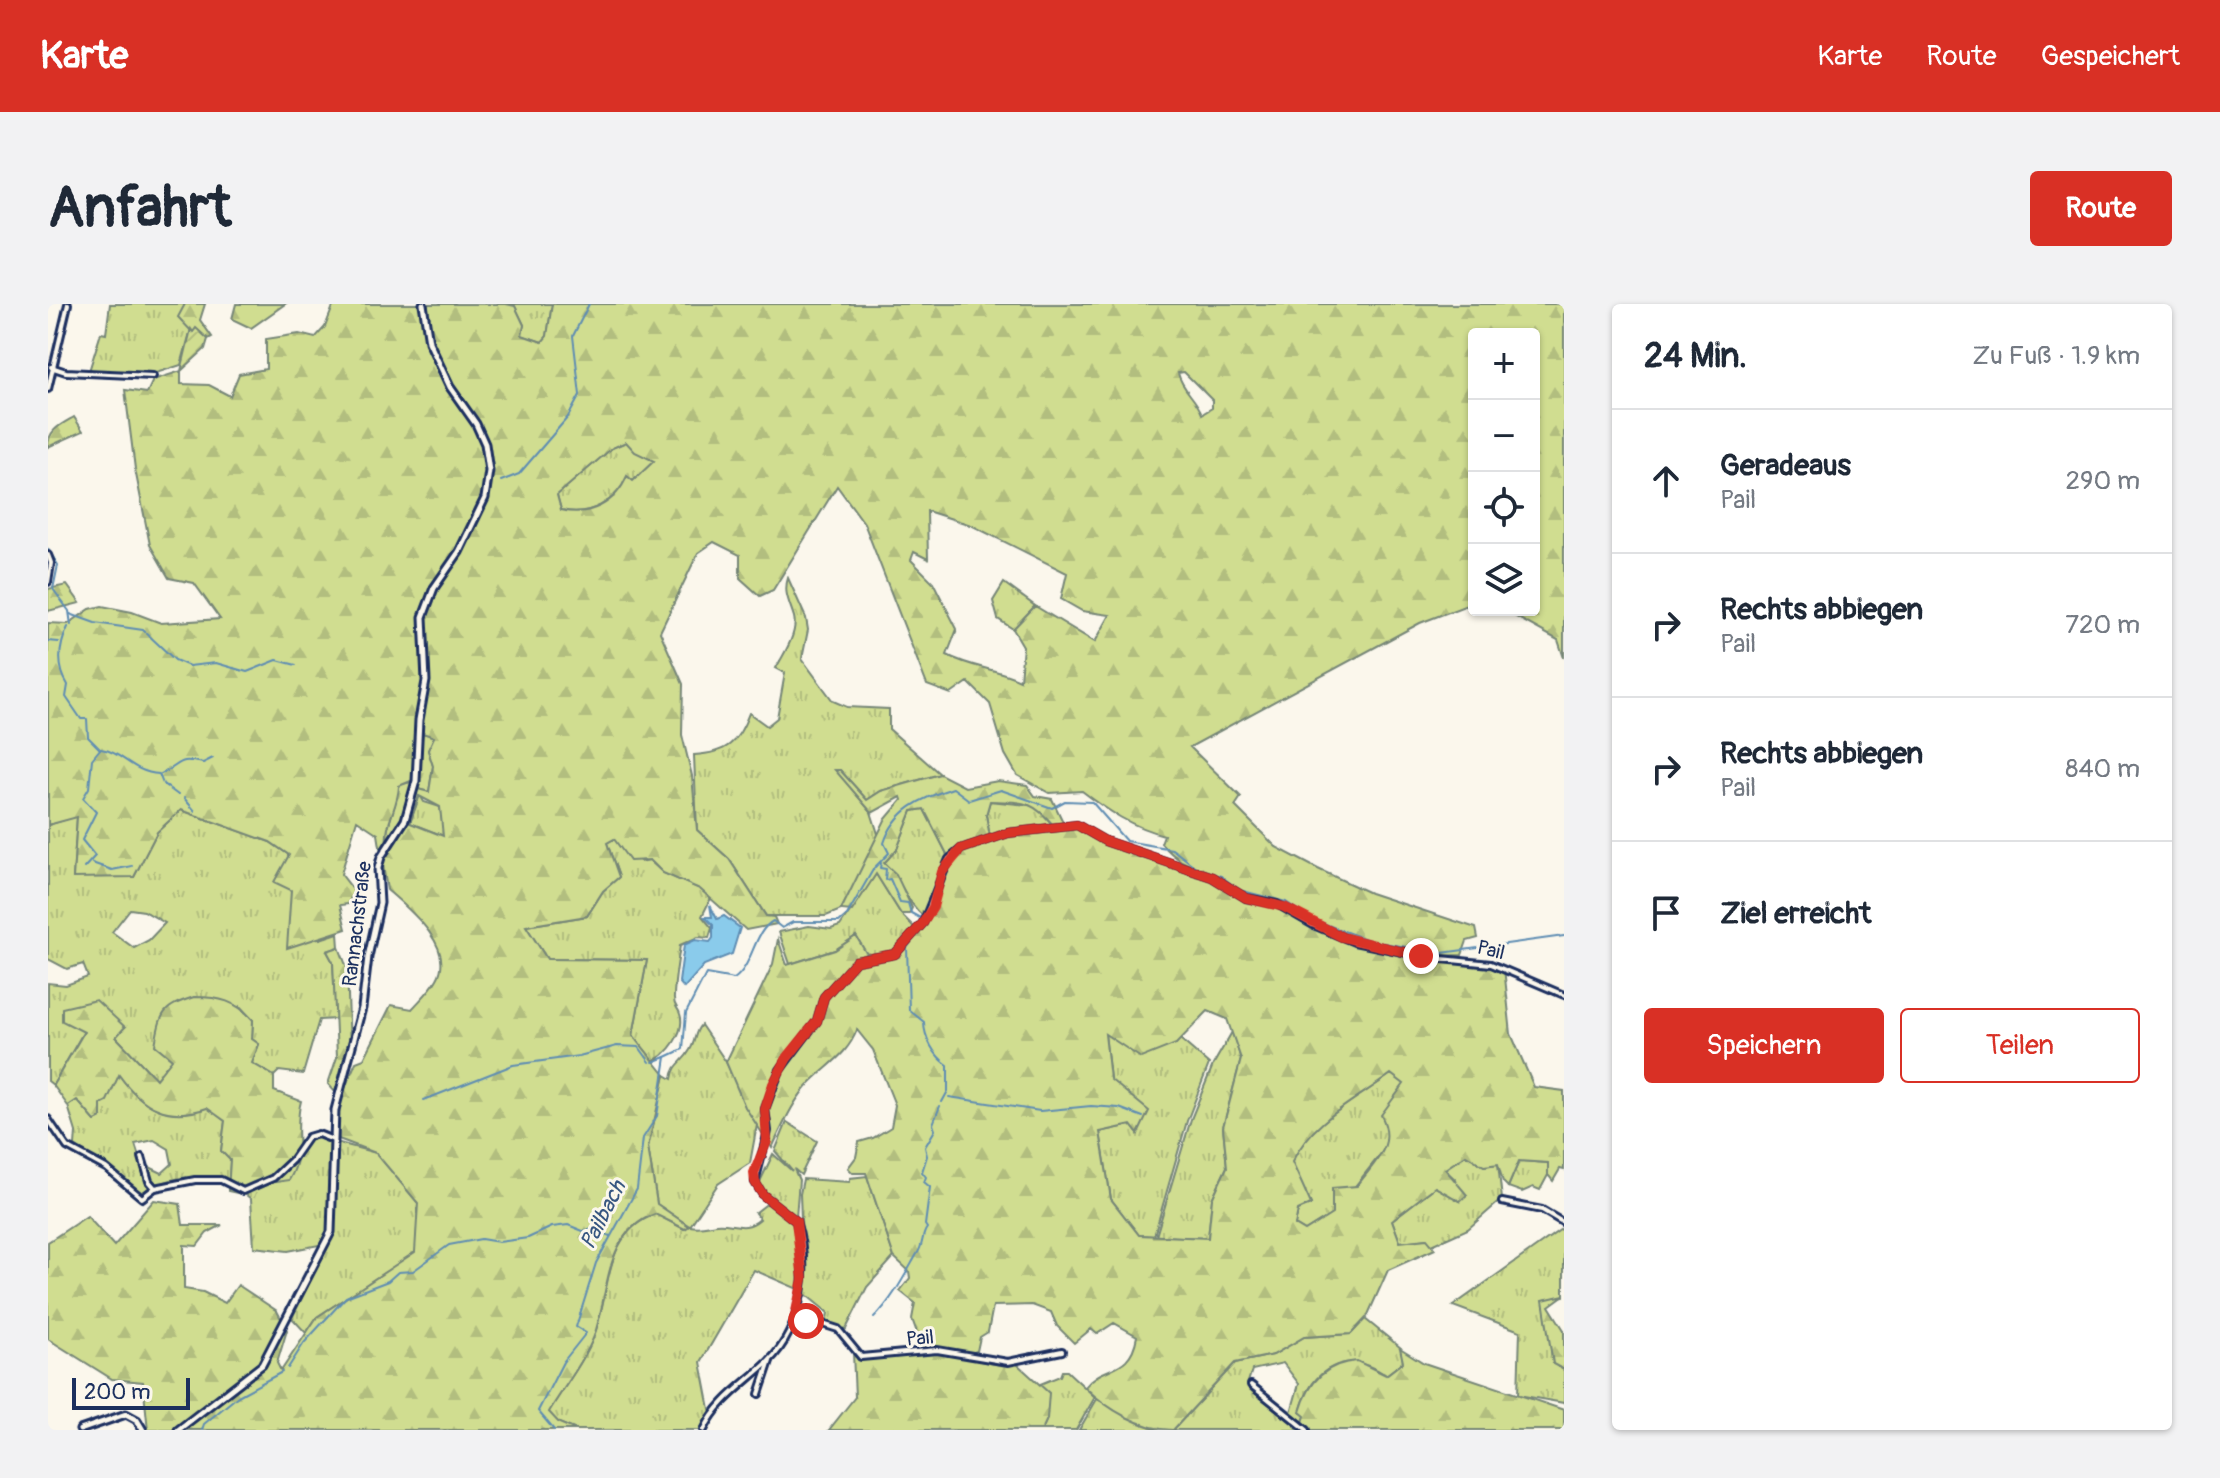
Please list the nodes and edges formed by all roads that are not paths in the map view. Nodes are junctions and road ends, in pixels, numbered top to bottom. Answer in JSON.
{"nodes":[{"id":1,"x":68,"y":304,"type":"edge"},
{"id":2,"x":423,"y":304,"type":"edge"},
{"id":3,"x":51,"y":367,"type":"junction"},
{"id":4,"x":153,"y":376,"type":"dead end"},
{"id":5,"x":48,"y":389,"type":"edge"},
{"id":6,"x":48,"y":555,"type":"edge"},
{"id":7,"x":48,"y":582,"type":"edge"},
{"id":8,"x":1564,"y":995,"type":"edge"},
{"id":9,"x":48,"y":1119,"type":"edge"},
{"id":10,"x":334,"y":1140,"type":"junction"},
{"id":11,"x":142,"y":1157,"type":"dead end"},
{"id":12,"x":155,"y":1188,"type":"junction"},
{"id":13,"x":1502,"y":1202,"type":"dead end"},
{"id":14,"x":1564,"y":1223,"type":"edge"},
{"id":15,"x":794,"y":1321,"type":"junction"},
{"id":16,"x":1062,"y":1351,"type":"dead end"},
{"id":17,"x":771,"y":1359,"type":"junction"},
{"id":18,"x":1251,"y":1385,"type":"dead end"},
{"id":19,"x":759,"y":1394,"type":"dead end"},
{"id":20,"x":80,"y":1430,"type":"edge"},
{"id":21,"x":143,"y":1430,"type":"edge"},
{"id":22,"x":178,"y":1430,"type":"edge"},
{"id":23,"x":704,"y":1430,"type":"edge"},
{"id":24,"x":1307,"y":1430,"type":"edge"}],
"edges":[{"from":1,"to":3,"type":"street"},
{"from":2,"to":10,"type":"street","name":"Rannachstraße"},
{"from":3,"to":4,"type":"street"},
{"from":3,"to":5,"type":"street"},
{"from":6,"to":7,"type":"street"},
{"from":8,"to":15,"type":"street","name":"Pail"},
{"from":9,"to":12,"type":"street"},
{"from":10,"to":12,"type":"street"},
{"from":10,"to":22,"type":"street","name":"Rannachstraße"},
{"from":11,"to":12,"type":"street"},
{"from":13,"to":14,"type":"street"},
{"from":15,"to":16,"type":"street","name":"Pail"},
{"from":15,"to":17,"type":"street","name":"Pail"},
{"from":17,"to":19,"type":"street","name":"Pail"},
{"from":17,"to":23,"type":"street","name":"Pail"},
{"from":18,"to":24,"type":"street"},
{"from":20,"to":21,"type":"street"}]}
